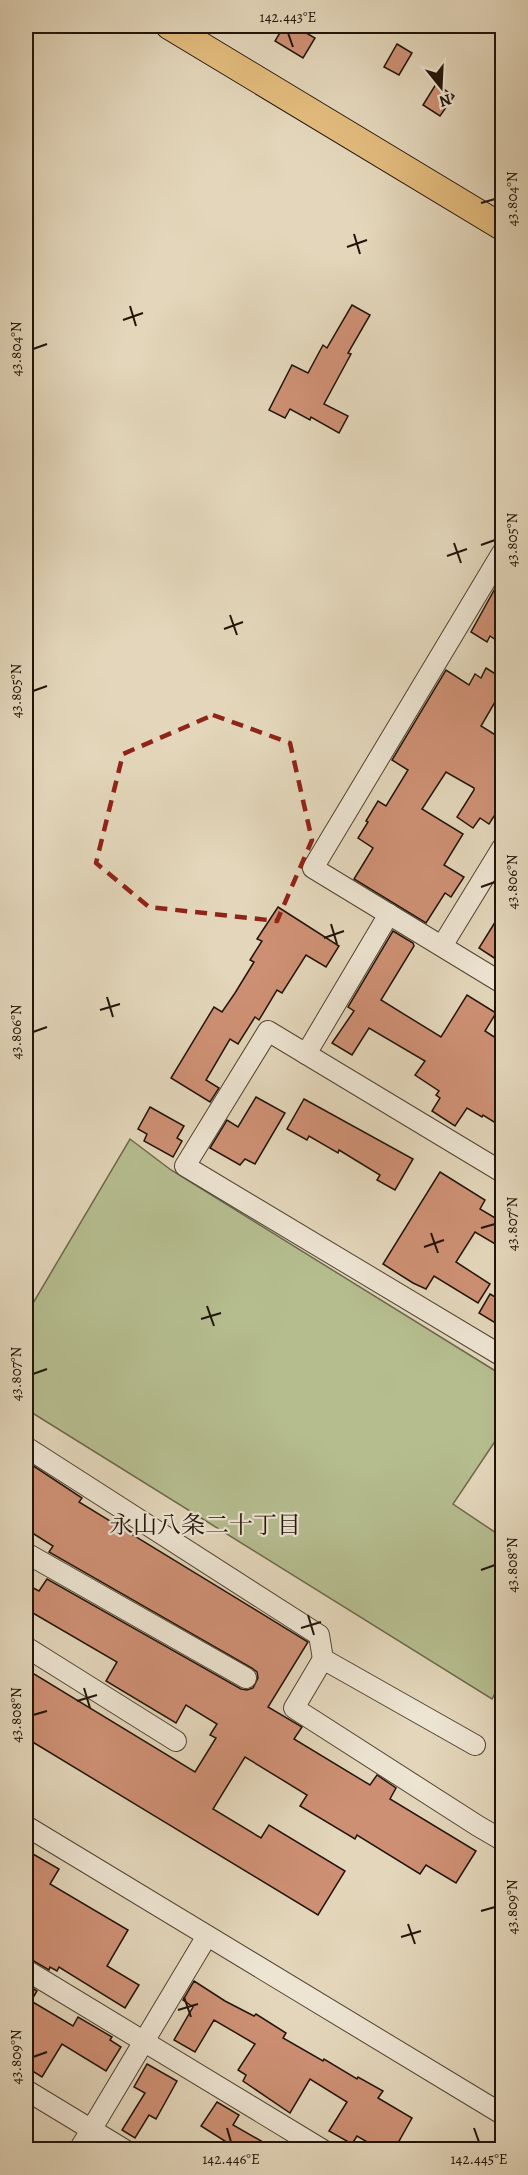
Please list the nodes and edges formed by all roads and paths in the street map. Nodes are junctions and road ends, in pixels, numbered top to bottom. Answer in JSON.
{"nodes":[{"id":1,"x":169,"y":26,"type":"edge"},
{"id":2,"x":502,"y":227,"type":"edge"},
{"id":3,"x":502,"y":553,"type":"edge"},
{"id":4,"x":502,"y":848,"type":"edge"},
{"id":5,"x":389,"y":914,"type":"junction"},
{"id":6,"x":442,"y":946,"type":"junction"},
{"id":7,"x":502,"y":983,"type":"edge"},
{"id":8,"x":306,"y":1054,"type":"junction"},
{"id":9,"x":502,"y":1172,"type":"edge"},
{"id":10,"x":502,"y":1356,"type":"edge"},
{"id":11,"x":26,"y":1447,"type":"edge"},
{"id":12,"x":26,"y":1553,"type":"edge"},
{"id":13,"x":26,"y":1647,"type":"edge"},
{"id":14,"x":323,"y":1659,"type":"junction"},
{"id":15,"x":246,"y":1678,"type":"dead end"},
{"id":16,"x":176,"y":1741,"type":"dead end"},
{"id":17,"x":475,"y":1745,"type":"dead end"},
{"id":18,"x":26,"y":1826,"type":"edge"},
{"id":19,"x":502,"y":1840,"type":"edge"},
{"id":20,"x":207,"y":1936,"type":"junction"},
{"id":21,"x":26,"y":1970,"type":"edge"},
{"id":22,"x":143,"y":2041,"type":"junction"},
{"id":23,"x":26,"y":2090,"type":"edge"},
{"id":24,"x":502,"y":2114,"type":"edge"},
{"id":25,"x":91,"y":2129,"type":"junction"},
{"id":26,"x":79,"y":2150,"type":"edge"},
{"id":27,"x":125,"y":2150,"type":"edge"},
{"id":28,"x":323,"y":2150,"type":"edge"}],
"edges":[{"from":1,"to":2,"type":"main road"},
{"from":3,"to":5,"type":"street"},
{"from":4,"to":6,"type":"street"},
{"from":5,"to":6,"type":"street"},
{"from":5,"to":8,"type":"street"},
{"from":6,"to":7,"type":"street"},
{"from":8,"to":9,"type":"street"},
{"from":8,"to":10,"type":"street"},
{"from":11,"to":14,"type":"street"},
{"from":12,"to":15,"type":"street"},
{"from":13,"to":16,"type":"street"},
{"from":14,"to":17,"type":"street"},
{"from":14,"to":19,"type":"street"},
{"from":18,"to":20,"type":"street"},
{"from":20,"to":22,"type":"street"},
{"from":20,"to":24,"type":"street"},
{"from":21,"to":22,"type":"street"},
{"from":22,"to":25,"type":"street"},
{"from":22,"to":28,"type":"street"},
{"from":23,"to":25,"type":"street"},
{"from":25,"to":26,"type":"street"},
{"from":25,"to":27,"type":"street"}]}
